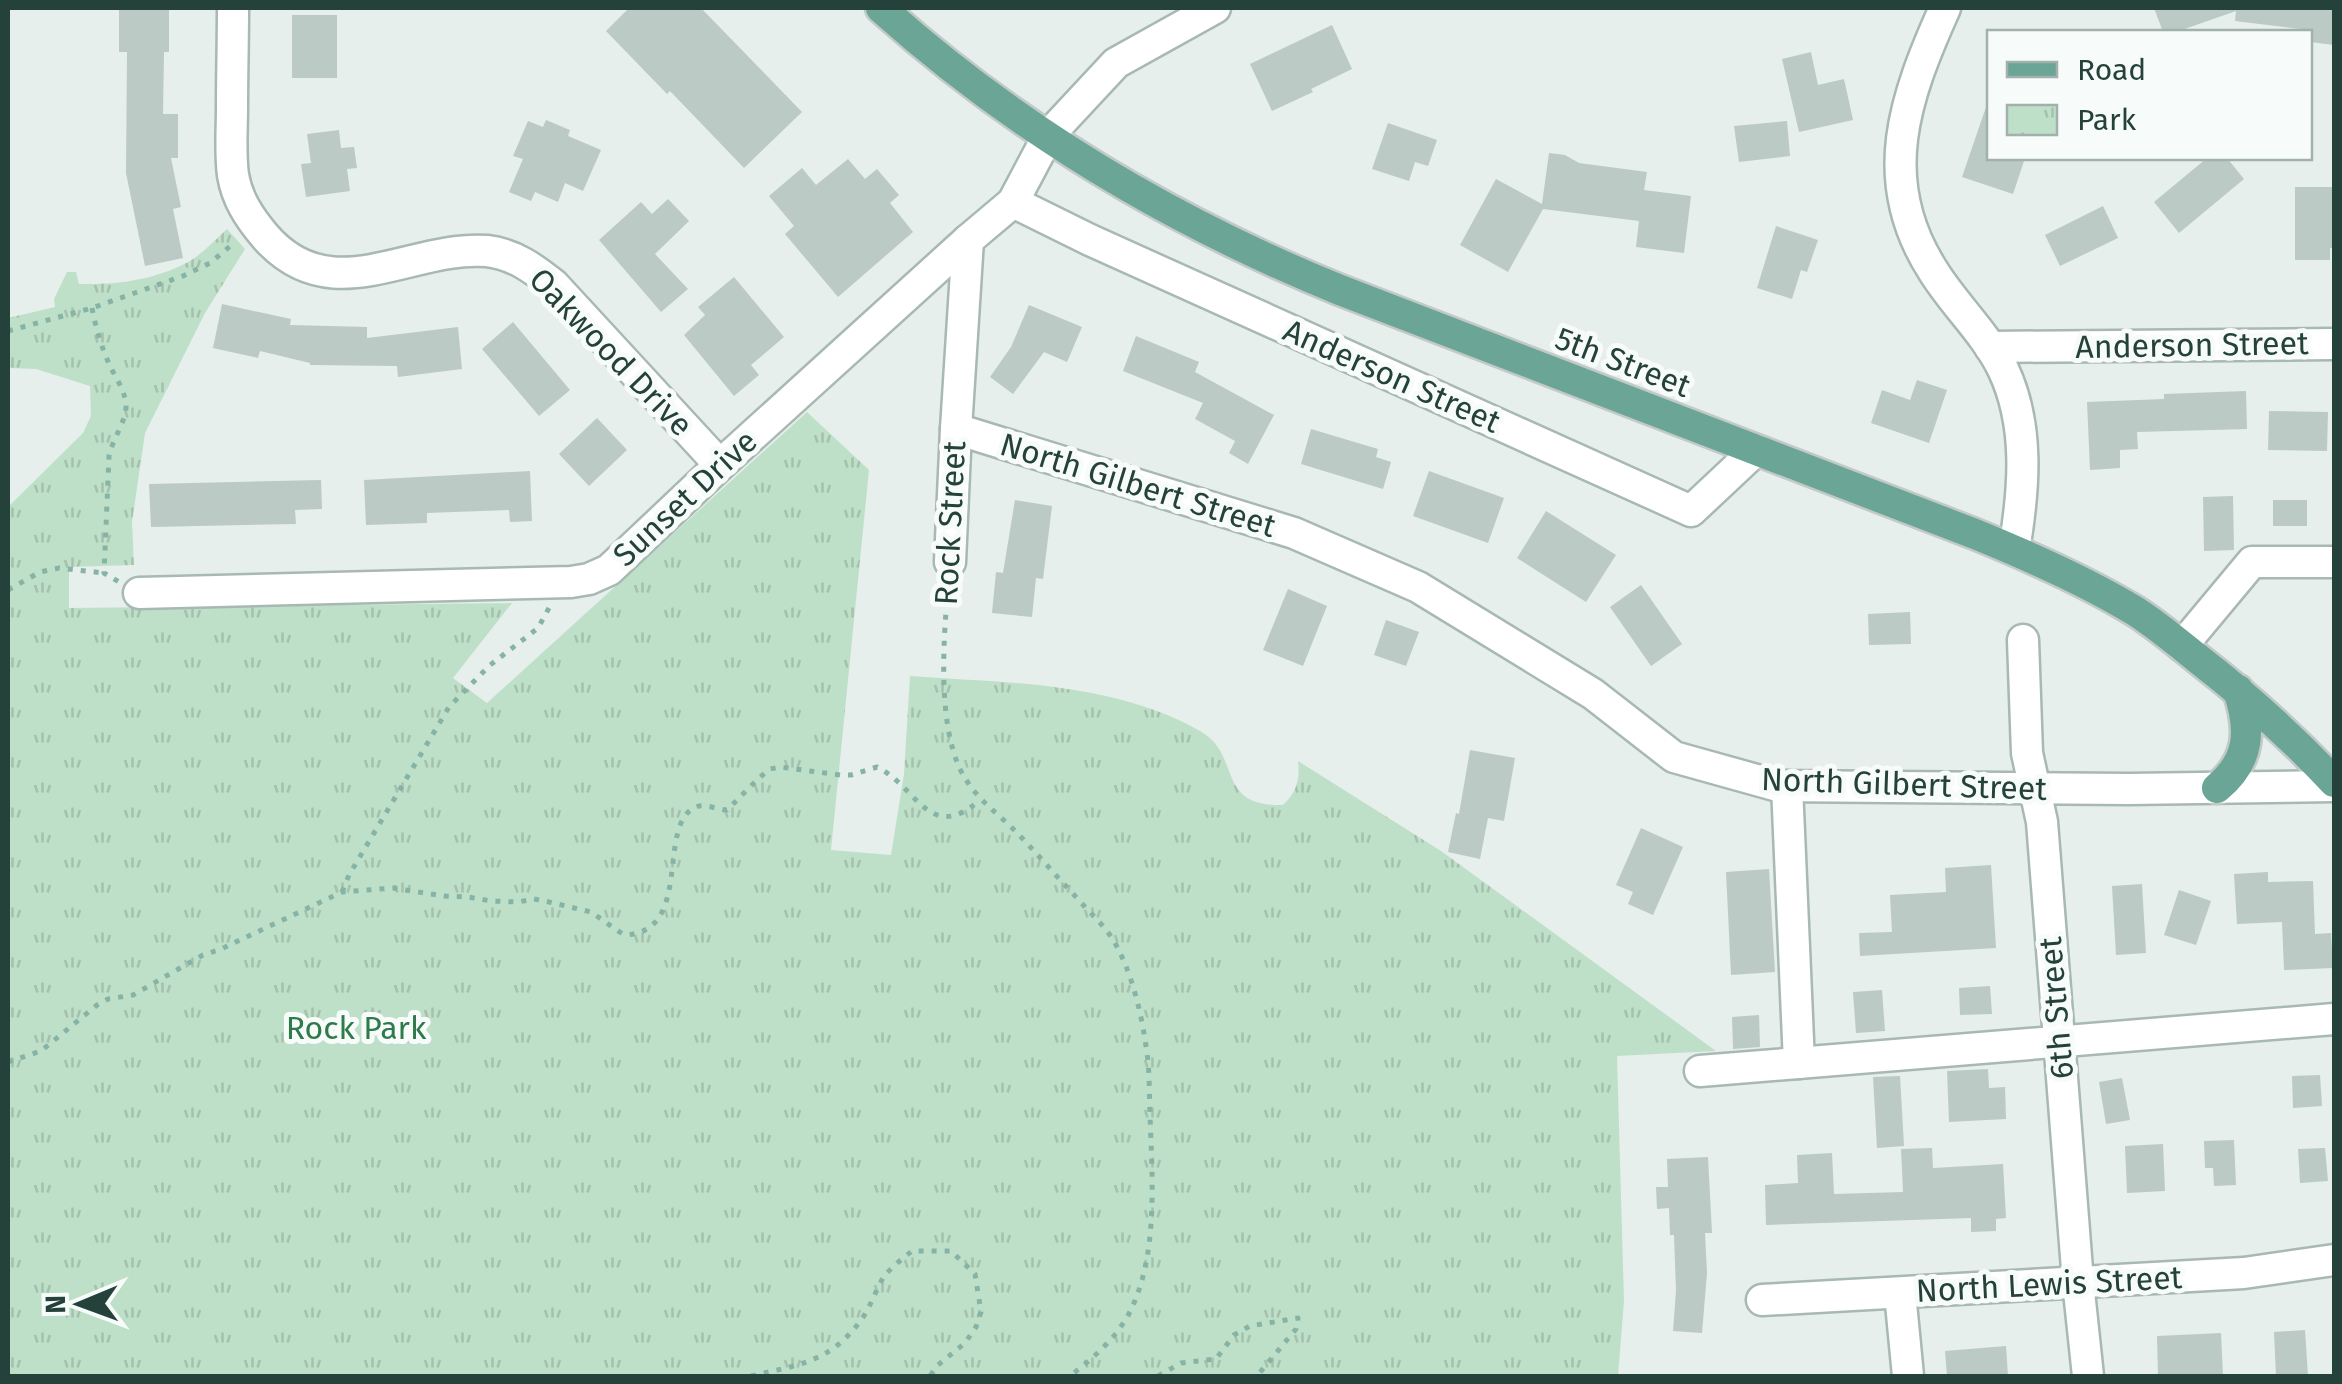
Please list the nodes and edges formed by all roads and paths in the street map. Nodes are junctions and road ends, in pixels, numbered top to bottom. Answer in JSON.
{"nodes":[{"id":1,"x":233,"y":8,"type":"edge"},
{"id":2,"x":881,"y":8,"type":"edge"},
{"id":3,"x":1215,"y":8,"type":"edge"},
{"id":4,"x":1945,"y":8,"type":"edge"},
{"id":5,"x":1048,"y":136,"type":"junction"},
{"id":6,"x":1013,"y":202,"type":"junction"},
{"id":7,"x":256,"y":225,"type":"junction"},
{"id":8,"x":968,"y":240,"type":"junction"},
{"id":9,"x":92,"y":308,"type":"junction"},
{"id":10,"x":8,"y":331,"type":"edge"},
{"id":11,"x":2334,"y":344,"type":"edge"},
{"id":12,"x":1990,"y":347,"type":"junction"},
{"id":13,"x":956,"y":429,"type":"junction"},
{"id":14,"x":1756,"y":450,"type":"junction"},
{"id":15,"x":720,"y":465,"type":"junction"},
{"id":16,"x":2014,"y":550,"type":"junction"},
{"id":17,"x":950,"y":562,"type":"joint"},
{"id":18,"x":2334,"y":562,"type":"edge"},
{"id":19,"x":104,"y":573,"type":"junction"},
{"id":20,"x":551,"y":582,"type":"junction"},
{"id":21,"x":8,"y":590,"type":"edge"},
{"id":22,"x":138,"y":593,"type":"joint"},
{"id":23,"x":2023,"y":640,"type":"dead end"},
{"id":24,"x":2182,"y":646,"type":"junction"},
{"id":25,"x":2238,"y":690,"type":"junction"},
{"id":26,"x":2334,"y":784,"type":"edge"},
{"id":27,"x":1787,"y":786,"type":"junction"},
{"id":28,"x":2217,"y":788,"type":"junction"},
{"id":29,"x":2035,"y":789,"type":"junction"},
{"id":30,"x":980,"y":800,"type":"junction"},
{"id":31,"x":342,"y":892,"type":"junction"},
{"id":32,"x":2334,"y":1019,"type":"edge"},
{"id":33,"x":2059,"y":1042,"type":"junction"},
{"id":34,"x":8,"y":1062,"type":"edge"},
{"id":35,"x":1799,"y":1064,"type":"junction"},
{"id":36,"x":1700,"y":1072,"type":"dead end"},
{"id":37,"x":2334,"y":1260,"type":"edge"},
{"id":38,"x":2078,"y":1282,"type":"junction"},
{"id":39,"x":1900,"y":1293,"type":"junction"},
{"id":40,"x":1762,"y":1300,"type":"dead end"},
{"id":41,"x":751,"y":1376,"type":"edge"},
{"id":42,"x":930,"y":1376,"type":"edge"},
{"id":43,"x":1070,"y":1376,"type":"edge"},
{"id":44,"x":1158,"y":1376,"type":"edge"},
{"id":45,"x":1258,"y":1376,"type":"edge"},
{"id":46,"x":1908,"y":1376,"type":"edge"},
{"id":47,"x":2088,"y":1376,"type":"edge"}],
"edges":[{"from":1,"to":7,"type":"street","name":"Oakwood Drive"},
{"from":2,"to":5,"type":"main road","name":"5th Street"},
{"from":3,"to":5,"type":"street"},
{"from":4,"to":12,"type":"street"},
{"from":5,"to":6,"type":"street","name":"Sunset Drive"},
{"from":5,"to":14,"type":"main road","name":"5th Street"},
{"from":6,"to":8,"type":"street","name":"Sunset Drive"},
{"from":6,"to":14,"type":"street","name":"Anderson Street"},
{"from":7,"to":9,"type":"path"},
{"from":7,"to":15,"type":"street","name":"Oakwood Drive"},
{"from":8,"to":13,"type":"street","name":"Rock Street"},
{"from":8,"to":15,"type":"street","name":"Sunset Drive"},
{"from":9,"to":10,"type":"path"},
{"from":9,"to":19,"type":"path"},
{"from":11,"to":12,"type":"street","name":"Anderson Street"},
{"from":12,"to":16,"type":"street"},
{"from":13,"to":17,"type":"street","name":"Rock Street"},
{"from":13,"to":27,"type":"street","name":"North Gilbert Street"},
{"from":14,"to":16,"type":"main road","name":"5th Street"},
{"from":15,"to":20,"type":"street","name":"Sunset Drive"},
{"from":16,"to":24,"type":"main road","name":"5th Street"},
{"from":17,"to":30,"type":"path","name":"Rock Street"},
{"from":18,"to":24,"type":"street"},
{"from":19,"to":21,"type":"path"},
{"from":19,"to":22,"type":"path"},
{"from":20,"to":22,"type":"street","name":"Sunset Drive"},
{"from":20,"to":31,"type":"path"},
{"from":23,"to":29,"type":"street","name":"6th Street"},
{"from":24,"to":25,"type":"main road","name":"5th Street"},
{"from":25,"to":26,"type":"main road","name":"5th Street"},
{"from":25,"to":28,"type":"main road"},
{"from":26,"to":28,"type":"street","name":"North Gilbert Street"},
{"from":27,"to":29,"type":"street","name":"North Gilbert Street"},
{"from":27,"to":35,"type":"street"},
{"from":28,"to":29,"type":"street","name":"North Gilbert Street"},
{"from":29,"to":33,"type":"street","name":"6th Street"},
{"from":30,"to":31,"type":"path"},
{"from":30,"to":43,"type":"path","name":"Rock Street"},
{"from":31,"to":34,"type":"path"},
{"from":32,"to":33,"type":"street"},
{"from":33,"to":35,"type":"street"},
{"from":33,"to":38,"type":"street","name":"6th Street"},
{"from":35,"to":36,"type":"street"},
{"from":37,"to":38,"type":"street","name":"North Lewis Street"},
{"from":38,"to":39,"type":"street","name":"North Lewis Street"},
{"from":38,"to":47,"type":"street","name":"6th Street"},
{"from":39,"to":40,"type":"street","name":"North Lewis Street"},
{"from":39,"to":46,"type":"street"},
{"from":41,"to":42,"type":"path"},
{"from":44,"to":45,"type":"path"}]}
